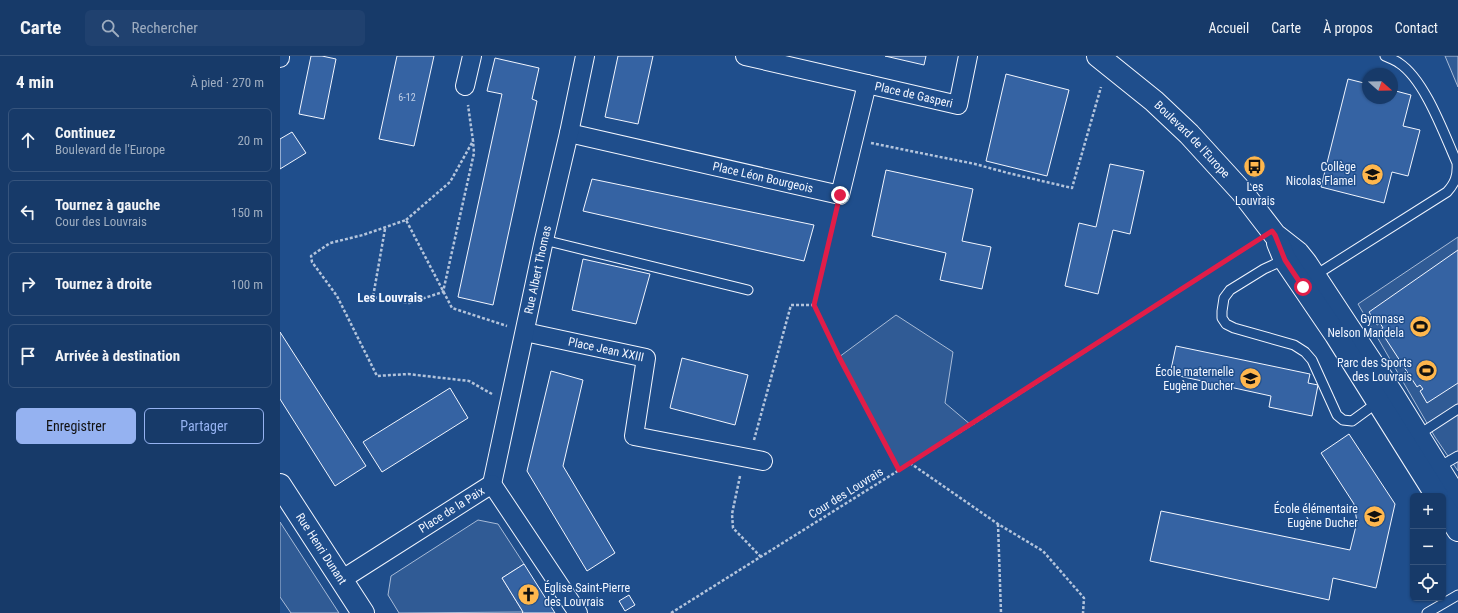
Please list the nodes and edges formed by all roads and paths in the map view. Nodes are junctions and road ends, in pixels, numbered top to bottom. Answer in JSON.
{"nodes":[{"id":1,"x":472,"y":56,"type":"edge"},
{"id":2,"x":585,"y":56,"type":"edge"},
{"id":3,"x":745,"y":56,"type":"edge"},
{"id":4,"x":968,"y":56,"type":"edge"},
{"id":5,"x":1385,"y":56,"type":"edge"},
{"id":6,"x":1103,"y":60,"type":"edge"},
{"id":7,"x":867,"y":84,"type":"junction"},
{"id":8,"x":465,"y":86,"type":"joint"},
{"id":9,"x":569,"y":133,"type":"junction"},
{"id":10,"x":854,"y":140,"type":"junction"},
{"id":11,"x":472,"y":142,"type":"junction"},
{"id":12,"x":840,"y":195,"type":"junction"},
{"id":13,"x":406,"y":220,"type":"junction"},
{"id":14,"x":384,"y":229,"type":"dead end"},
{"id":15,"x":1273,"y":233,"type":"junction"},
{"id":16,"x":544,"y":240,"type":"junction"},
{"id":17,"x":1291,"y":256,"type":"junction"},
{"id":18,"x":1309,"y":281,"type":"junction"},
{"id":19,"x":748,"y":290,"type":"dead end"},
{"id":20,"x":443,"y":292,"type":"junction"},
{"id":21,"x":814,"y":305,"type":"junction"},
{"id":22,"x":525,"y":332,"type":"junction"},
{"id":23,"x":1378,"y":402,"type":"junction"},
{"id":24,"x":509,"y":404,"type":"junction"},
{"id":25,"x":1458,"y":409,"type":"edge"},
{"id":26,"x":1418,"y":435,"type":"junction"},
{"id":27,"x":1458,"y":456,"type":"edge"},
{"id":28,"x":744,"y":457,"type":"junction"},
{"id":29,"x":762,"y":461,"type":"dead end"},
{"id":30,"x":910,"y":463,"type":"junction"},
{"id":31,"x":899,"y":470,"type":"junction"},
{"id":32,"x":1431,"y":472,"type":"junction"},
{"id":33,"x":492,"y":484,"type":"junction"},
{"id":34,"x":280,"y":485,"type":"edge"},
{"id":35,"x":1436,"y":493,"type":"edge"},
{"id":36,"x":1458,"y":500,"type":"edge"},
{"id":37,"x":1446,"y":511,"type":"edge"},
{"id":38,"x":998,"y":524,"type":"junction"},
{"id":39,"x":1458,"y":530,"type":"edge"},
{"id":40,"x":761,"y":557,"type":"junction"},
{"id":41,"x":341,"y":580,"type":"junction"},
{"id":42,"x":1458,"y":595,"type":"edge"},
{"id":43,"x":363,"y":613,"type":"edge"},
{"id":44,"x":578,"y":613,"type":"edge"},
{"id":45,"x":671,"y":613,"type":"edge"},
{"id":46,"x":1001,"y":613,"type":"edge"},
{"id":47,"x":1083,"y":613,"type":"edge"},
{"id":48,"x":1427,"y":613,"type":"edge"}],
"edges":[{"from":1,"to":8,"type":"street"},
{"from":2,"to":9,"type":"street","name":"Rue Albert Thomas"},
{"from":3,"to":7,"type":"street"},
{"from":4,"to":7,"type":"street","name":"Place de Gasperi"},
{"from":5,"to":18,"type":"lane"},
{"from":6,"to":10,"type":"path"},
{"from":6,"to":15,"type":"street","name":"Boulevard de l'Europe"},
{"from":7,"to":10,"type":"street"},
{"from":8,"to":11,"type":"path"},
{"from":9,"to":12,"type":"street","name":"Place Léon Bourgeois"},
{"from":9,"to":16,"type":"street","name":"Rue Albert Thomas"},
{"from":10,"to":12,"type":"street"},
{"from":11,"to":13,"type":"path"},
{"from":11,"to":20,"type":"path"},
{"from":12,"to":21,"type":"path"},
{"from":13,"to":20,"type":"path"},
{"from":13,"to":24,"type":"path"},
{"from":14,"to":20,"type":"path"},
{"from":15,"to":17,"type":"street","name":"Boulevard de l'Europe"},
{"from":15,"to":30,"type":"path","name":"Cour des Louvrais"},
{"from":16,"to":19,"type":"lane"},
{"from":16,"to":22,"type":"street","name":"Rue Albert Thomas"},
{"from":17,"to":18,"type":"street","name":"Boulevard de l'Europe"},
{"from":17,"to":23,"type":"lane"},
{"from":18,"to":23,"type":"street","name":"Boulevard de l'Europe"},
{"from":18,"to":26,"type":"street","name":"Boulevard de l'Europe"},
{"from":20,"to":22,"type":"path"},
{"from":21,"to":28,"type":"path"},
{"from":21,"to":31,"type":"path"},
{"from":22,"to":24,"type":"street","name":"Rue Albert Thomas"},
{"from":22,"to":28,"type":"street","name":"Place Jean XXIII"},
{"from":23,"to":32,"type":"street","name":"Boulevard de l'Europe"},
{"from":24,"to":33,"type":"street","name":"Rue Albert Thomas"},
{"from":25,"to":26,"type":"lane"},
{"from":26,"to":32,"type":"street","name":"Boulevard de l'Europe"},
{"from":27,"to":32,"type":"lane"},
{"from":28,"to":29,"type":"street","name":"Place Jean XXIII"},
{"from":28,"to":40,"type":"path"},
{"from":30,"to":31,"type":"path","name":"Cour des Louvrais"},
{"from":30,"to":38,"type":"path"},
{"from":31,"to":40,"type":"path","name":"Cour des Louvrais"},
{"from":32,"to":35,"type":"street","name":"Boulevard de l'Europe"},
{"from":32,"to":36,"type":"street","name":"Boulevard de l'Europe"},
{"from":33,"to":41,"type":"street","name":"Place de la Paix"},
{"from":33,"to":44,"type":"street","name":"Place de la Paix"},
{"from":34,"to":41,"type":"street","name":"Rue Henri Dunant"},
{"from":37,"to":39,"type":"street"},
{"from":38,"to":46,"type":"path"},
{"from":38,"to":47,"type":"path"},
{"from":40,"to":45,"type":"path","name":"Cour des Louvrais"},
{"from":41,"to":43,"type":"street","name":"Rue Henri Dunant"},
{"from":42,"to":48,"type":"lane"}]}
